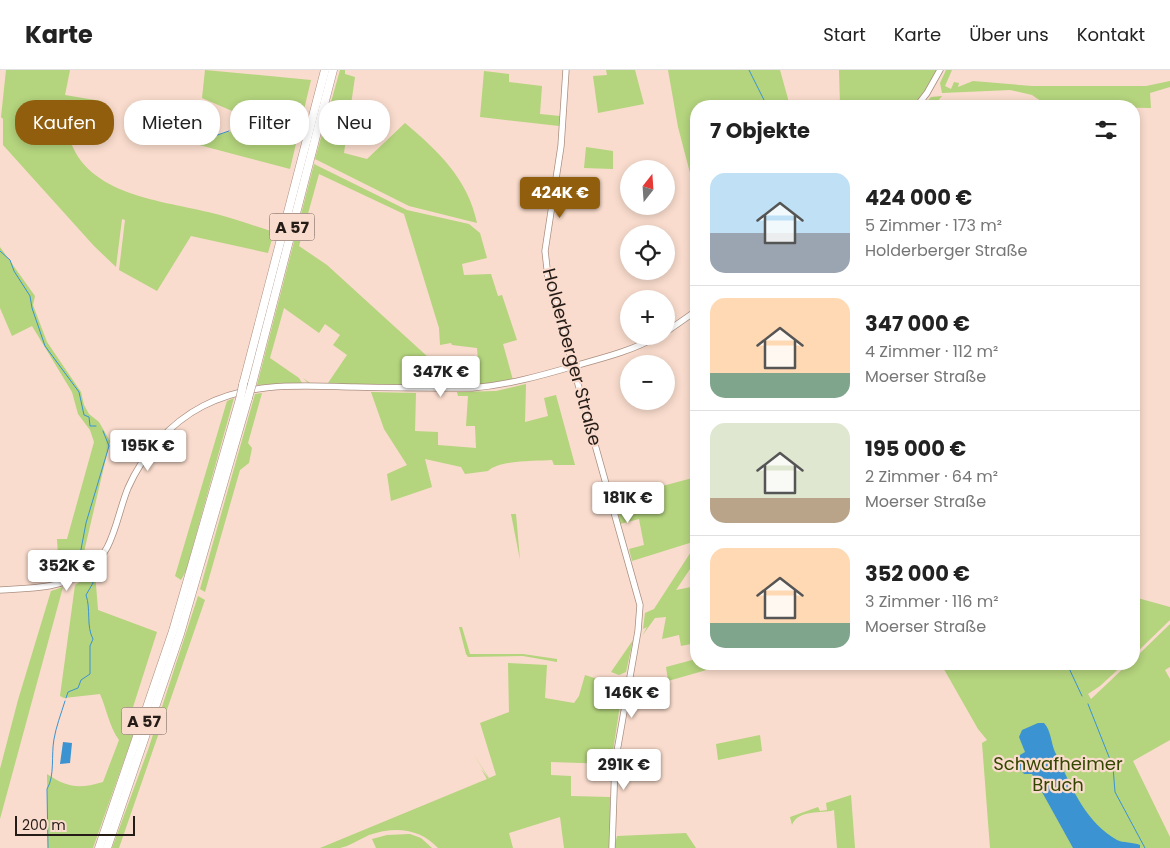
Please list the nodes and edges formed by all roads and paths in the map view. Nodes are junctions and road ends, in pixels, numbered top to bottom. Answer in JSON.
{"nodes":[{"id":1,"x":325,"y":70,"type":"edge"},
{"id":2,"x":333,"y":70,"type":"edge"},
{"id":3,"x":566,"y":70,"type":"edge"},
{"id":4,"x":940,"y":70,"type":"edge"},
{"id":5,"x":922,"y":100,"type":"edge"},
{"id":6,"x":690,"y":315,"type":"edge"},
{"id":7,"x":675,"y":326,"type":"edge"},
{"id":8,"x":638,"y":345,"type":"edge"},
{"id":9,"x":572,"y":367,"type":"junction"},
{"id":10,"x":247,"y":384,"type":"junction"},
{"id":11,"x":0,"y":590,"type":"edge"},
{"id":12,"x":188,"y":594,"type":"junction"},
{"id":13,"x":99,"y":848,"type":"edge"},
{"id":14,"x":107,"y":848,"type":"edge"},
{"id":15,"x":612,"y":848,"type":"edge"}],
"edges":[{"from":1,"to":10,"type":"highway","number":"A 57"},
{"from":2,"to":10,"type":"highway","number":"A 57"},
{"from":3,"to":9,"type":"street","name":"Holderberger Straße"},
{"from":4,"to":5,"type":"street"},
{"from":6,"to":7,"type":"street"},
{"from":8,"to":9,"type":"street"},
{"from":9,"to":11,"type":"street"},
{"from":9,"to":15,"type":"street","name":"Holderberger Straße"},
{"from":10,"to":12,"type":"highway","number":"A 57","bridge":true},
{"from":12,"to":13,"type":"highway","number":"A 57"},
{"from":12,"to":14,"type":"highway","number":"A 57"}]}
